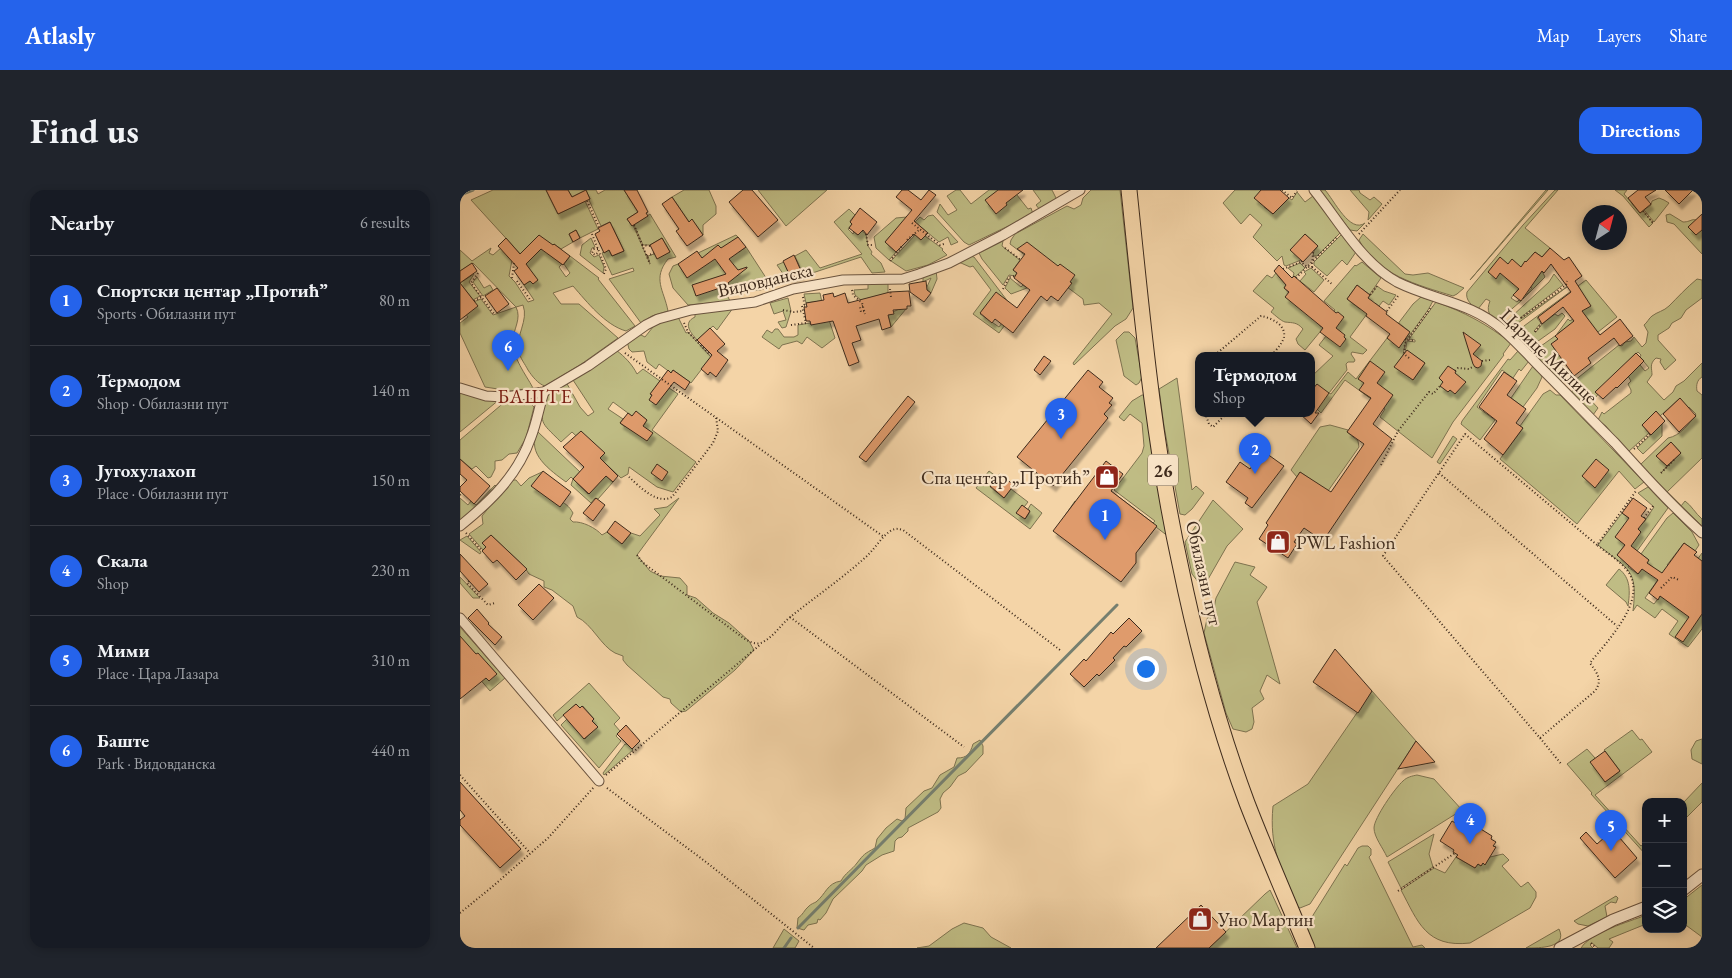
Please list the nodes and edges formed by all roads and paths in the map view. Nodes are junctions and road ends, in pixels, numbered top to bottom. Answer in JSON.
{"nodes":[{"id":1,"x":1080,"y":190,"type":"edge"},
{"id":2,"x":1128,"y":190,"type":"edge"},
{"id":3,"x":1282,"y":190,"type":"edge"},
{"id":4,"x":1314,"y":190,"type":"edge"},
{"id":5,"x":1400,"y":190,"type":"edge"},
{"id":6,"x":1297,"y":191,"type":"dead end"},
{"id":7,"x":587,"y":200,"type":"dead end"},
{"id":8,"x":1643,"y":210,"type":"dead end"},
{"id":9,"x":912,"y":223,"type":"dead end"},
{"id":10,"x":1653,"y":223,"type":"dead end"},
{"id":11,"x":634,"y":225,"type":"dead end"},
{"id":12,"x":599,"y":227,"type":"dead end"},
{"id":13,"x":920,"y":230,"type":"junction"},
{"id":14,"x":592,"y":234,"type":"dead end"},
{"id":15,"x":866,"y":234,"type":"dead end"},
{"id":16,"x":907,"y":240,"type":"dead end"},
{"id":17,"x":1335,"y":240,"type":"dead end"},
{"id":18,"x":1353,"y":240,"type":"junction"},
{"id":19,"x":944,"y":244,"type":"dead end"},
{"id":20,"x":642,"y":245,"type":"junction"},
{"id":21,"x":872,"y":245,"type":"dead end"},
{"id":22,"x":650,"y":246,"type":"dead end"},
{"id":23,"x":902,"y":246,"type":"dead end"},
{"id":24,"x":1005,"y":248,"type":"dead end"},
{"id":25,"x":1313,"y":252,"type":"dead end"},
{"id":26,"x":654,"y":253,"type":"dead end"},
{"id":27,"x":647,"y":256,"type":"junction"},
{"id":28,"x":1313,"y":257,"type":"junction"},
{"id":29,"x":1317,"y":257,"type":"junction"},
{"id":30,"x":1021,"y":260,"type":"dead end"},
{"id":31,"x":890,"y":261,"type":"dead end"},
{"id":32,"x":514,"y":262,"type":"dead end"},
{"id":33,"x":1312,"y":262,"type":"junction"},
{"id":34,"x":650,"y":264,"type":"dead end"},
{"id":35,"x":1312,"y":266,"type":"junction"},
{"id":36,"x":1307,"y":267,"type":"junction"},
{"id":37,"x":1283,"y":269,"type":"dead end"},
{"id":38,"x":478,"y":273,"type":"dead end"},
{"id":39,"x":603,"y":276,"type":"dead end"},
{"id":40,"x":1015,"y":276,"type":"dead end"},
{"id":41,"x":512,"y":278,"type":"dead end"},
{"id":42,"x":1296,"y":278,"type":"dead end"},
{"id":43,"x":518,"y":281,"type":"dead end"},
{"id":44,"x":1567,"y":282,"type":"dead end"},
{"id":45,"x":1333,"y":284,"type":"dead end"},
{"id":46,"x":890,"y":286,"type":"dead end"},
{"id":47,"x":1377,"y":286,"type":"dead end"},
{"id":48,"x":1003,"y":289,"type":"dead end"},
{"id":49,"x":852,"y":290,"type":"dead end"},
{"id":50,"x":802,"y":294,"type":"dead end"},
{"id":51,"x":1370,"y":294,"type":"dead end"},
{"id":52,"x":1398,"y":296,"type":"dead end"},
{"id":53,"x":482,"y":297,"type":"junction"},
{"id":54,"x":891,"y":297,"type":"dead end"},
{"id":55,"x":474,"y":301,"type":"dead end"},
{"id":56,"x":531,"y":301,"type":"dead end"},
{"id":57,"x":783,"y":310,"type":"dead end"},
{"id":58,"x":803,"y":311,"type":"junction"},
{"id":59,"x":1387,"y":311,"type":"dead end"},
{"id":60,"x":1429,"y":311,"type":"dead end"},
{"id":61,"x":865,"y":312,"type":"dead end"},
{"id":62,"x":494,"y":314,"type":"dead end"},
{"id":63,"x":1521,"y":318,"type":"dead end"},
{"id":64,"x":1541,"y":324,"type":"dead end"},
{"id":65,"x":791,"y":325,"type":"dead end"},
{"id":66,"x":688,"y":332,"type":"dead end"},
{"id":67,"x":1535,"y":332,"type":"dead end"},
{"id":68,"x":1406,"y":340,"type":"junction"},
{"id":69,"x":1414,"y":341,"type":"dead end"},
{"id":70,"x":616,"y":346,"type":"junction"},
{"id":71,"x":1219,"y":352,"type":"edge"},
{"id":72,"x":1274,"y":352,"type":"edge"},
{"id":73,"x":710,"y":355,"type":"dead end"},
{"id":74,"x":1409,"y":358,"type":"dead end"},
{"id":75,"x":1482,"y":360,"type":"dead end"},
{"id":76,"x":1490,"y":360,"type":"dead end"},
{"id":77,"x":1474,"y":366,"type":"dead end"},
{"id":78,"x":1455,"y":370,"type":"dead end"},
{"id":79,"x":1440,"y":386,"type":"dead end"},
{"id":80,"x":460,"y":388,"type":"edge"},
{"id":81,"x":544,"y":392,"type":"junction"},
{"id":82,"x":716,"y":417,"type":"junction"},
{"id":83,"x":1206,"y":417,"type":"edge"},
{"id":84,"x":1223,"y":417,"type":"edge"},
{"id":85,"x":1650,"y":434,"type":"dead end"},
{"id":86,"x":1636,"y":447,"type":"dead end"},
{"id":87,"x":1674,"y":460,"type":"dead end"},
{"id":88,"x":1381,"y":465,"type":"dead end"},
{"id":89,"x":1439,"y":473,"type":"junction"},
{"id":90,"x":1661,"y":473,"type":"dead end"},
{"id":91,"x":629,"y":477,"type":"dead end"},
{"id":92,"x":1636,"y":491,"type":"dead end"},
{"id":93,"x":1653,"y":506,"type":"dead end"},
{"id":94,"x":1644,"y":518,"type":"dead end"},
{"id":95,"x":460,"y":526,"type":"edge"},
{"id":96,"x":1702,"y":532,"type":"edge"},
{"id":97,"x":468,"y":535,"type":"dead end"},
{"id":98,"x":884,"y":536,"type":"junction"},
{"id":99,"x":1596,"y":546,"type":"junction"},
{"id":100,"x":482,"y":551,"type":"dead end"},
{"id":101,"x":637,"y":555,"type":"dead end"},
{"id":102,"x":1679,"y":580,"type":"dead end"},
{"id":103,"x":469,"y":582,"type":"dead end"},
{"id":104,"x":1661,"y":588,"type":"dead end"},
{"id":105,"x":495,"y":603,"type":"dead end"},
{"id":106,"x":790,"y":617,"type":"junction"},
{"id":107,"x":460,"y":618,"type":"edge"},
{"id":108,"x":1618,"y":626,"type":"junction"},
{"id":109,"x":762,"y":643,"type":"junction"},
{"id":110,"x":1060,"y":650,"type":"dead end"},
{"id":111,"x":1540,"y":738,"type":"junction"},
{"id":112,"x":964,"y":747,"type":"dead end"},
{"id":113,"x":1562,"y":765,"type":"dead end"},
{"id":114,"x":460,"y":775,"type":"edge"},
{"id":115,"x":600,"y":781,"type":"junction"},
{"id":116,"x":531,"y":853,"type":"junction"},
{"id":117,"x":1455,"y":853,"type":"dead end"},
{"id":118,"x":1702,"y":875,"type":"edge"},
{"id":119,"x":1686,"y":888,"type":"edge"},
{"id":120,"x":1398,"y":891,"type":"dead end"},
{"id":121,"x":1642,"y":909,"type":"edge"},
{"id":122,"x":460,"y":913,"type":"edge"},
{"id":123,"x":1592,"y":944,"type":"dead end"},
{"id":124,"x":814,"y":948,"type":"edge"},
{"id":125,"x":1307,"y":948,"type":"edge"},
{"id":126,"x":1560,"y":948,"type":"edge"},
{"id":127,"x":1596,"y":948,"type":"edge"}],
"edges":[{"from":1,"to":70,"type":"street","name":"Видовданска"},
{"from":2,"to":125,"type":"main road","name":"Обилазни пут","number":"26"},
{"from":3,"to":6,"type":"path"},
{"from":4,"to":18,"type":"street","name":"Царице Милице"},
{"from":5,"to":18,"type":"path"},
{"from":7,"to":12,"type":"path"},
{"from":8,"to":10,"type":"path"},
{"from":9,"to":13,"type":"path"},
{"from":11,"to":20,"type":"path"},
{"from":13,"to":16,"type":"path"},
{"from":13,"to":19,"type":"path"},
{"from":14,"to":39,"type":"path"},
{"from":15,"to":21,"type":"path"},
{"from":17,"to":29,"type":"path"},
{"from":18,"to":96,"type":"street","name":"Царице Милице"},
{"from":20,"to":22,"type":"path"},
{"from":20,"to":27,"type":"path"},
{"from":23,"to":31,"type":"path"},
{"from":24,"to":30,"type":"path"},
{"from":25,"to":28,"type":"path"},
{"from":26,"to":27,"type":"path"},
{"from":27,"to":34,"type":"path"},
{"from":28,"to":29,"type":"path"},
{"from":28,"to":33,"type":"path"},
{"from":29,"to":33,"type":"path"},
{"from":32,"to":41,"type":"path"},
{"from":33,"to":35,"type":"path"},
{"from":33,"to":36,"type":"path"},
{"from":35,"to":36,"type":"path"},
{"from":35,"to":45,"type":"path"},
{"from":36,"to":37,"type":"path"},
{"from":36,"to":42,"type":"path"},
{"from":38,"to":53,"type":"path"},
{"from":40,"to":48,"type":"path"},
{"from":43,"to":56,"type":"path"},
{"from":44,"to":63,"type":"path"},
{"from":46,"to":54,"type":"path"},
{"from":47,"to":51,"type":"path"},
{"from":49,"to":61,"type":"path"},
{"from":50,"to":58,"type":"path"},
{"from":52,"to":59,"type":"path"},
{"from":53,"to":55,"type":"path"},
{"from":53,"to":62,"type":"path"},
{"from":57,"to":58,"type":"path"},
{"from":58,"to":65,"type":"path"},
{"from":60,"to":68,"type":"path"},
{"from":64,"to":67,"type":"path"},
{"from":66,"to":73,"type":"path"},
{"from":68,"to":69,"type":"path"},
{"from":68,"to":74,"type":"path"},
{"from":70,"to":81,"type":"street","name":"Видовданска"},
{"from":70,"to":82,"type":"path"},
{"from":71,"to":72,"type":"path"},
{"from":75,"to":76,"type":"path"},
{"from":77,"to":78,"type":"path"},
{"from":79,"to":88,"type":"path"},
{"from":80,"to":81,"type":"street","name":"Видовданска"},
{"from":81,"to":95,"type":"street"},
{"from":82,"to":91,"type":"path"},
{"from":82,"to":98,"type":"path"},
{"from":83,"to":84,"type":"path"},
{"from":85,"to":86,"type":"path"},
{"from":87,"to":90,"type":"path"},
{"from":89,"to":99,"type":"path"},
{"from":89,"to":108,"type":"path"},
{"from":89,"to":111,"type":"path"},
{"from":92,"to":99,"type":"path"},
{"from":93,"to":94,"type":"path"},
{"from":97,"to":100,"type":"path"},
{"from":98,"to":106,"type":"path"},
{"from":98,"to":110,"type":"path"},
{"from":99,"to":108,"type":"path"},
{"from":101,"to":109,"type":"path"},
{"from":102,"to":104,"type":"path"},
{"from":103,"to":105,"type":"path"},
{"from":106,"to":109,"type":"path"},
{"from":106,"to":112,"type":"path"},
{"from":107,"to":115,"type":"street"},
{"from":108,"to":111,"type":"path"},
{"from":109,"to":115,"type":"path"},
{"from":111,"to":113,"type":"path"},
{"from":114,"to":116,"type":"path"},
{"from":115,"to":116,"type":"path"},
{"from":115,"to":124,"type":"path"},
{"from":116,"to":122,"type":"path"},
{"from":117,"to":120,"type":"path"},
{"from":118,"to":119,"type":"street"},
{"from":121,"to":126,"type":"street"},
{"from":123,"to":127,"type":"path"}]}
